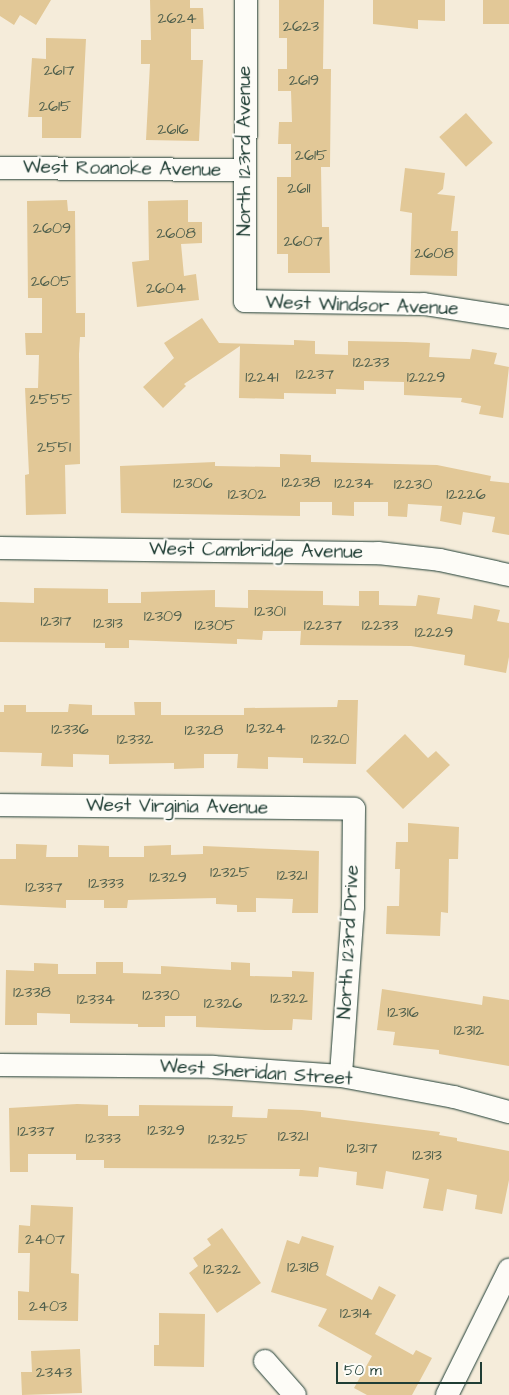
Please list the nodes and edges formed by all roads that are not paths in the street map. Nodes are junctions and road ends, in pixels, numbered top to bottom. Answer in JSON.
{"nodes":[{"id":1,"x":246,"y":0,"type":"edge"},
{"id":2,"x":0,"y":168,"type":"edge"},
{"id":3,"x":244,"y":170,"type":"junction"},
{"id":4,"x":245,"y":301,"type":"joint"},
{"id":5,"x":509,"y":318,"type":"edge"},
{"id":6,"x":0,"y":548,"type":"edge"},
{"id":7,"x":509,"y":575,"type":"edge"},
{"id":8,"x":0,"y":805,"type":"edge"},
{"id":9,"x":354,"y":809,"type":"joint"},
{"id":10,"x":0,"y":1065,"type":"edge"},
{"id":11,"x":341,"y":1076,"type":"junction"},
{"id":12,"x":509,"y":1112,"type":"edge"},
{"id":13,"x":509,"y":1270,"type":"edge"},
{"id":14,"x":266,"y":1361,"type":"dead end"},
{"id":15,"x":294,"y":1395,"type":"edge"},
{"id":16,"x":447,"y":1395,"type":"edge"}],
"edges":[{"from":1,"to":3,"type":"street","name":"North 123rd Avenue"},
{"from":2,"to":3,"type":"street","name":"West Roanoke Avenue"},
{"from":3,"to":4,"type":"street","name":"North 123rd Avenue"},
{"from":4,"to":5,"type":"street","name":"West Windsor Avenue"},
{"from":6,"to":7,"type":"street","name":"West Cambridge Avenue"},
{"from":8,"to":9,"type":"street","name":"West Virginia Avenue"},
{"from":9,"to":11,"type":"street","name":"North 123rd Drive"},
{"from":10,"to":11,"type":"street","name":"West Sheridan Street"},
{"from":11,"to":12,"type":"street","name":"West Sheridan Street"},
{"from":13,"to":16,"type":"street"},
{"from":14,"to":15,"type":"street"}]}
